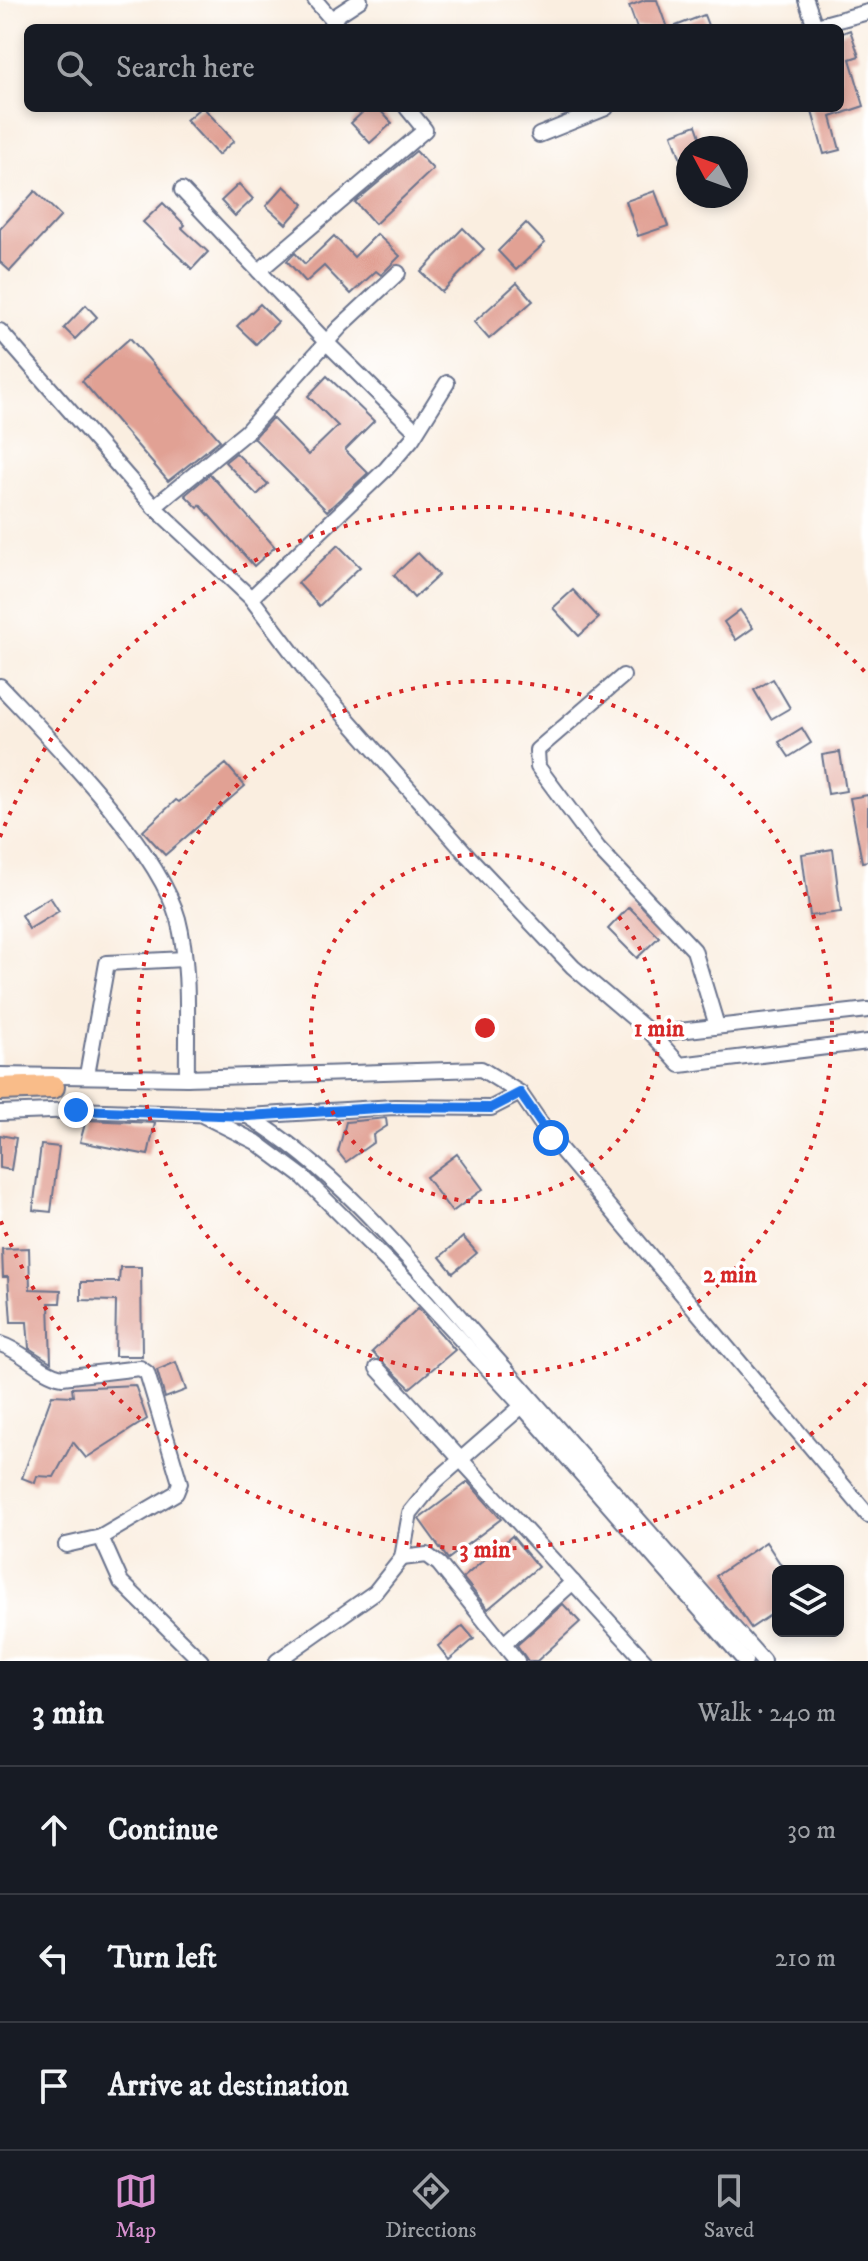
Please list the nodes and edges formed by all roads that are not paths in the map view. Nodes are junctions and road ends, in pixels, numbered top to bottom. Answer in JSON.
{"nodes":[{"id":1,"x":315,"y":0,"type":"edge"},
{"id":2,"x":360,"y":0,"type":"edge"},
{"id":3,"x":806,"y":0,"type":"edge"},
{"id":4,"x":868,"y":12,"type":"edge"},
{"id":5,"x":335,"y":23,"type":"edge"},
{"id":6,"x":811,"y":24,"type":"edge"},
{"id":7,"x":823,"y":24,"type":"edge"},
{"id":8,"x":410,"y":112,"type":"edge"},
{"id":9,"x":596,"y":112,"type":"edge"},
{"id":10,"x":539,"y":135,"type":"dead end"},
{"id":11,"x":182,"y":190,"type":"dead end"},
{"id":12,"x":259,"y":271,"type":"junction"},
{"id":13,"x":398,"y":273,"type":"dead end"},
{"id":14,"x":0,"y":331,"type":"edge"},
{"id":15,"x":327,"y":343,"type":"junction"},
{"id":16,"x":447,"y":383,"type":"dead end"},
{"id":17,"x":415,"y":430,"type":"junction"},
{"id":18,"x":154,"y":507,"type":"junction"},
{"id":19,"x":251,"y":598,"type":"junction"},
{"id":20,"x":623,"y":676,"type":"dead end"},
{"id":21,"x":0,"y":686,"type":"edge"},
{"id":22,"x":184,"y":959,"type":"junction"},
{"id":23,"x":868,"y":1010,"type":"edge"},
{"id":24,"x":717,"y":1026,"type":"junction"},
{"id":25,"x":652,"y":1034,"type":"junction"},
{"id":26,"x":868,"y":1042,"type":"edge"},
{"id":27,"x":0,"y":1075,"type":"edge"},
{"id":28,"x":87,"y":1075,"type":"junction"},
{"id":29,"x":187,"y":1078,"type":"junction"},
{"id":30,"x":53,"y":1087,"type":"dead end"},
{"id":31,"x":0,"y":1089,"type":"edge"},
{"id":32,"x":520,"y":1093,"type":"junction"},
{"id":33,"x":0,"y":1113,"type":"edge"},
{"id":34,"x":204,"y":1116,"type":"junction"},
{"id":35,"x":248,"y":1116,"type":"junction"},
{"id":36,"x":0,"y":1344,"type":"edge"},
{"id":37,"x":377,"y":1368,"type":"dead end"},
{"id":38,"x":522,"y":1406,"type":"junction"},
{"id":39,"x":460,"y":1460,"type":"junction"},
{"id":40,"x":868,"y":1515,"type":"edge"},
{"id":41,"x":101,"y":1537,"type":"junction"},
{"id":42,"x":66,"y":1545,"type":"dead end"},
{"id":43,"x":657,"y":1550,"type":"junction"},
{"id":44,"x":402,"y":1558,"type":"junction"},
{"id":45,"x":573,"y":1582,"type":"junction"},
{"id":46,"x":504,"y":1644,"type":"junction"},
{"id":47,"x":201,"y":1661,"type":"edge"},
{"id":48,"x":277,"y":1661,"type":"edge"},
{"id":49,"x":517,"y":1661,"type":"edge"},
{"id":50,"x":645,"y":1661,"type":"edge"},
{"id":51,"x":745,"y":1661,"type":"edge"},
{"id":52,"x":763,"y":1661,"type":"edge"}],
"edges":[{"from":1,"to":5,"type":"street"},
{"from":2,"to":5,"type":"street"},
{"from":3,"to":6,"type":"street"},
{"from":4,"to":7,"type":"street"},
{"from":8,"to":12,"type":"street"},
{"from":9,"to":10,"type":"street"},
{"from":11,"to":12,"type":"street"},
{"from":12,"to":15,"type":"street"},
{"from":13,"to":15,"type":"street"},
{"from":14,"to":18,"type":"street"},
{"from":15,"to":17,"type":"street"},
{"from":15,"to":18,"type":"street"},
{"from":16,"to":17,"type":"street"},
{"from":17,"to":19,"type":"street"},
{"from":18,"to":19,"type":"street"},
{"from":19,"to":25,"type":"street"},
{"from":20,"to":24,"type":"street"},
{"from":21,"to":22,"type":"street"},
{"from":22,"to":28,"type":"street"},
{"from":22,"to":29,"type":"street"},
{"from":23,"to":24,"type":"street"},
{"from":24,"to":25,"type":"street"},
{"from":25,"to":26,"type":"street"},
{"from":27,"to":28,"type":"street"},
{"from":28,"to":29,"type":"street"},
{"from":29,"to":32,"type":"street"},
{"from":30,"to":31,"type":"main road"},
{"from":32,"to":35,"type":"street"},
{"from":32,"to":40,"type":"street"},
{"from":33,"to":34,"type":"street"},
{"from":34,"to":35,"type":"street"},
{"from":34,"to":38,"type":"street"},
{"from":35,"to":43,"type":"street"},
{"from":36,"to":41,"type":"street"},
{"from":37,"to":39,"type":"street"},
{"from":38,"to":39,"type":"street"},
{"from":38,"to":43,"type":"street"},
{"from":39,"to":44,"type":"street"},
{"from":39,"to":45,"type":"street"},
{"from":41,"to":42,"type":"street"},
{"from":41,"to":47,"type":"street"},
{"from":43,"to":51,"type":"street"},
{"from":43,"to":52,"type":"street"},
{"from":44,"to":46,"type":"street"},
{"from":44,"to":48,"type":"street"},
{"from":45,"to":46,"type":"street"},
{"from":45,"to":50,"type":"street"},
{"from":46,"to":49,"type":"street"}]}
